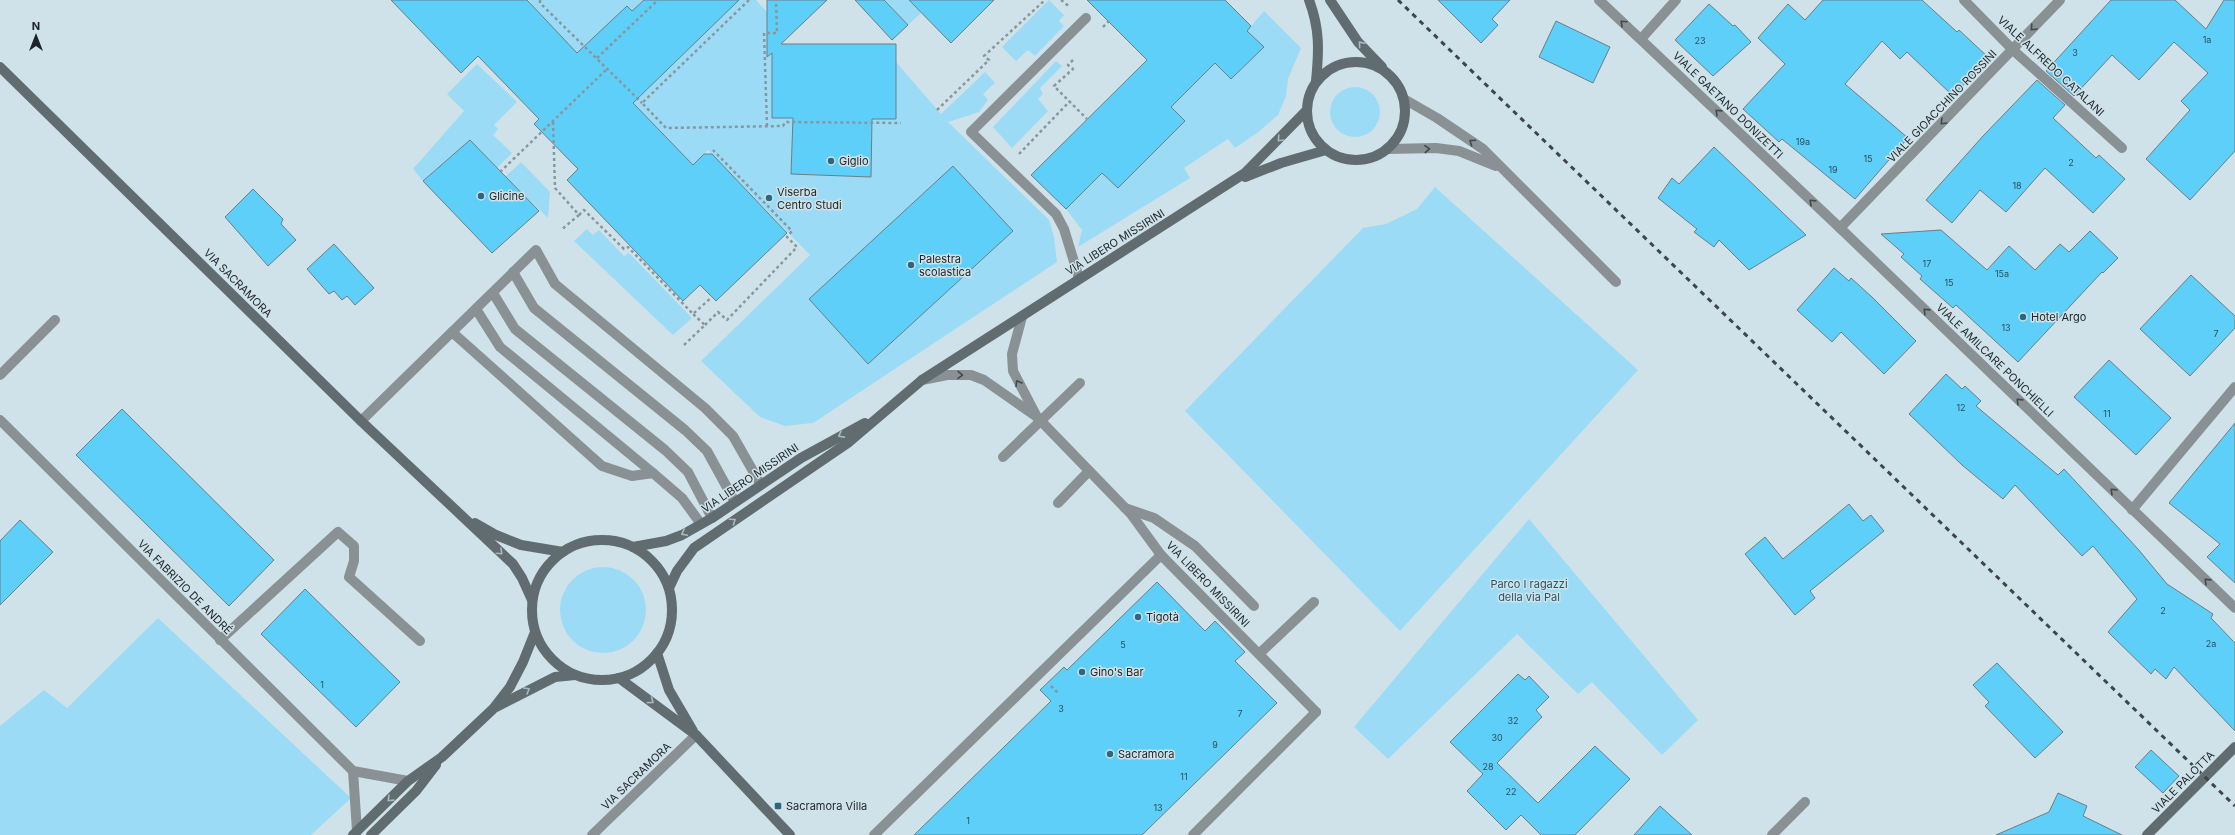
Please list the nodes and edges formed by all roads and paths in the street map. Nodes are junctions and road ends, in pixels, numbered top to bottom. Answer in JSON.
{"nodes":[{"id":1,"x":540,"y":0,"type":"edge"},
{"id":2,"x":658,"y":0,"type":"edge"},
{"id":3,"x":749,"y":0,"type":"edge"},
{"id":4,"x":776,"y":0,"type":"edge"},
{"id":5,"x":1044,"y":0,"type":"edge"},
{"id":6,"x":1309,"y":0,"type":"edge"},
{"id":7,"x":1330,"y":0,"type":"edge"},
{"id":8,"x":1599,"y":0,"type":"edge"},
{"id":9,"x":1676,"y":0,"type":"edge"},
{"id":10,"x":1964,"y":0,"type":"edge"},
{"id":11,"x":2060,"y":0,"type":"edge"},
{"id":12,"x":1086,"y":18,"type":"dead end"},
{"id":13,"x":1108,"y":22,"type":"dead end"},
{"id":14,"x":1098,"y":32,"type":"dead end"},
{"id":15,"x":1641,"y":39,"type":"junction"},
{"id":16,"x":2013,"y":50,"type":"junction"},
{"id":17,"x":1078,"y":54,"type":"dead end"},
{"id":18,"x":597,"y":58,"type":"junction"},
{"id":19,"x":0,"y":67,"type":"edge"},
{"id":20,"x":607,"y":69,"type":"junction"},
{"id":21,"x":1388,"y":72,"type":"junction"},
{"id":22,"x":1316,"y":81,"type":"junction"},
{"id":23,"x":1404,"y":99,"type":"junction"},
{"id":24,"x":1070,"y":101,"type":"junction"},
{"id":25,"x":642,"y":103,"type":"junction"},
{"id":26,"x":937,"y":110,"type":"dead end"},
{"id":27,"x":1306,"y":111,"type":"junction"},
{"id":28,"x":1087,"y":119,"type":"dead end"},
{"id":29,"x":553,"y":121,"type":"junction"},
{"id":30,"x":900,"y":123,"type":"dead end"},
{"id":31,"x":767,"y":126,"type":"junction"},
{"id":32,"x":2122,"y":148,"type":"dead end"},
{"id":33,"x":1388,"y":149,"type":"junction"},
{"id":34,"x":713,"y":150,"type":"dead end"},
{"id":35,"x":1326,"y":150,"type":"junction"},
{"id":36,"x":1007,"y":166,"type":"junction"},
{"id":37,"x":1501,"y":168,"type":"junction"},
{"id":38,"x":500,"y":172,"type":"dead end"},
{"id":39,"x":1222,"y":189,"type":"junction"},
{"id":40,"x":579,"y":215,"type":"junction"},
{"id":41,"x":1840,"y":228,"type":"junction"},
{"id":42,"x":561,"y":230,"type":"dead end"},
{"id":43,"x":513,"y":272,"type":"junction"},
{"id":44,"x":1079,"y":278,"type":"junction"},
{"id":45,"x":1616,"y":282,"type":"dead end"},
{"id":46,"x":493,"y":293,"type":"junction"},
{"id":47,"x":712,"y":297,"type":"dead end"},
{"id":48,"x":476,"y":309,"type":"junction"},
{"id":49,"x":693,"y":314,"type":"junction"},
{"id":50,"x":1022,"y":317,"type":"junction"},
{"id":51,"x":55,"y":320,"type":"dead end"},
{"id":52,"x":705,"y":325,"type":"junction"},
{"id":53,"x":452,"y":332,"type":"junction"},
{"id":54,"x":684,"y":346,"type":"dead end"},
{"id":55,"x":0,"y":375,"type":"edge"},
{"id":56,"x":922,"y":380,"type":"junction"},
{"id":57,"x":1080,"y":384,"type":"dead end"},
{"id":58,"x":2235,"y":387,"type":"edge"},
{"id":59,"x":876,"y":418,"type":"junction"},
{"id":60,"x":0,"y":420,"type":"edge"},
{"id":61,"x":1039,"y":420,"type":"junction"},
{"id":62,"x":361,"y":421,"type":"junction"},
{"id":63,"x":1003,"y":457,"type":"dead end"},
{"id":64,"x":1089,"y":471,"type":"junction"},
{"id":65,"x":653,"y":473,"type":"junction"},
{"id":66,"x":761,"y":485,"type":"junction"},
{"id":67,"x":736,"y":502,"type":"junction"},
{"id":68,"x":1058,"y":503,"type":"dead end"},
{"id":69,"x":1125,"y":508,"type":"junction"},
{"id":70,"x":2132,"y":510,"type":"junction"},
{"id":71,"x":462,"y":515,"type":"junction"},
{"id":72,"x":712,"y":518,"type":"junction"},
{"id":73,"x":701,"y":524,"type":"junction"},
{"id":74,"x":633,"y":547,"type":"junction"},
{"id":75,"x":563,"y":552,"type":"junction"},
{"id":76,"x":1160,"y":555,"type":"junction"},
{"id":77,"x":669,"y":588,"type":"junction"},
{"id":78,"x":532,"y":600,"type":"junction"},
{"id":79,"x":1314,"y":602,"type":"dead end"},
{"id":80,"x":1254,"y":606,"type":"dead end"},
{"id":81,"x":2235,"y":608,"type":"edge"},
{"id":82,"x":535,"y":632,"type":"junction"},
{"id":83,"x":220,"y":640,"type":"junction"},
{"id":84,"x":420,"y":641,"type":"dead end"},
{"id":85,"x":657,"y":654,"type":"junction"},
{"id":86,"x":1259,"y":654,"type":"junction"},
{"id":87,"x":575,"y":675,"type":"junction"},
{"id":88,"x":619,"y":678,"type":"junction"},
{"id":89,"x":493,"y":709,"type":"junction"},
{"id":90,"x":696,"y":735,"type":"junction"},
{"id":91,"x":2235,"y":747,"type":"edge"},
{"id":92,"x":442,"y":757,"type":"junction"},
{"id":93,"x":353,"y":771,"type":"junction"},
{"id":94,"x":408,"y":781,"type":"junction"},
{"id":95,"x":1805,"y":802,"type":"dead end"},
{"id":96,"x":355,"y":833,"type":"edge"},
{"id":97,"x":371,"y":835,"type":"edge"},
{"id":98,"x":592,"y":835,"type":"edge"},
{"id":99,"x":790,"y":835,"type":"edge"},
{"id":100,"x":874,"y":835,"type":"edge"},
{"id":101,"x":1193,"y":835,"type":"edge"},
{"id":102,"x":1772,"y":835,"type":"edge"},
{"id":103,"x":2147,"y":835,"type":"edge"}],
"edges":[{"from":1,"to":18,"type":"path"},
{"from":2,"to":18,"type":"path"},
{"from":3,"to":25,"type":"path"},
{"from":4,"to":31,"type":"path"},
{"from":5,"to":26,"type":"path"},
{"from":6,"to":22,"type":"street"},
{"from":21,"to":7,"type":"street","one_way":true},
{"from":15,"to":8,"type":"street","name":"VIALE GAETANO DONIZETTI","one_way":true},
{"from":9,"to":15,"type":"street"},
{"from":10,"to":16,"type":"street","name":"VIALE ALFREDO CATALANI"},
{"from":11,"to":16,"type":"street","name":"VIALE GIOACCHINO ROSSINI","one_way":true},
{"from":12,"to":36,"type":"street"},
{"from":13,"to":14,"type":"path"},
{"from":41,"to":15,"type":"street","name":"VIALE GAETANO DONIZETTI","one_way":true},
{"from":16,"to":32,"type":"street","name":"VIALE ALFREDO CATALANI"},
{"from":16,"to":41,"type":"street","name":"VIALE GIOACCHINO ROSSINI","one_way":true},
{"from":17,"to":24,"type":"path"},
{"from":18,"to":20,"type":"path"},
{"from":19,"to":62,"type":"street","name":"VIA SACRAMORA"},
{"from":20,"to":25,"type":"path"},
{"from":20,"to":29,"type":"path"},
{"from":21,"to":22,"type":"street"},
{"from":21,"to":23,"type":"street"},
{"from":22,"to":27,"type":"street"},
{"from":23,"to":33,"type":"street"},
{"from":37,"to":23,"type":"street","one_way":true},
{"from":24,"to":28,"type":"path"},
{"from":24,"to":36,"type":"path"},
{"from":25,"to":31,"type":"path"},
{"from":27,"to":35,"type":"street"},
{"from":27,"to":39,"type":"street","name":"VIA LIBERO MISSIRINI","one_way":true},
{"from":29,"to":38,"type":"path"},
{"from":29,"to":40,"type":"path"},
{"from":30,"to":31,"type":"path"},
{"from":33,"to":35,"type":"street"},
{"from":33,"to":37,"type":"street","one_way":true},
{"from":34,"to":52,"type":"path"},
{"from":35,"to":39,"type":"street","name":"VIA LIBERO MISSIRINI"},
{"from":36,"to":44,"type":"street"},
{"from":37,"to":45,"type":"street"},
{"from":39,"to":44,"type":"street","name":"VIA LIBERO MISSIRINI"},
{"from":40,"to":42,"type":"path"},
{"from":40,"to":49,"type":"path"},
{"from":70,"to":41,"type":"street","name":"VIALE AMILCARE PONCHIELLI","one_way":true},
{"from":43,"to":46,"type":"street"},
{"from":43,"to":66,"type":"street"},
{"from":43,"to":67,"type":"street"},
{"from":44,"to":50,"type":"street","name":"VIA LIBERO MISSIRINI"},
{"from":46,"to":48,"type":"street"},
{"from":46,"to":72,"type":"street"},
{"from":47,"to":49,"type":"path"},
{"from":48,"to":53,"type":"street"},
{"from":48,"to":65,"type":"street"},
{"from":49,"to":52,"type":"path"},
{"from":50,"to":56,"type":"street","name":"VIA LIBERO MISSIRINI"},
{"from":61,"to":50,"type":"street","name":"VIA LIBERO MISSIRINI","one_way":true},
{"from":51,"to":55,"type":"street"},
{"from":52,"to":54,"type":"path"},
{"from":53,"to":62,"type":"street"},
{"from":53,"to":65,"type":"street"},
{"from":56,"to":59,"type":"street","name":"VIA LIBERO MISSIRINI"},
{"from":56,"to":61,"type":"street","name":"VIA LIBERO MISSIRINI","one_way":true},
{"from":57,"to":61,"type":"street"},
{"from":58,"to":70,"type":"street"},
{"from":59,"to":66,"type":"street","name":"VIA LIBERO MISSIRINI","one_way":true},
{"from":77,"to":59,"type":"street","name":"VIA LIBERO MISSIRINI","one_way":true},
{"from":60,"to":83,"type":"street","name":"VIA FABRIZIO DE ANDRÉ"},
{"from":61,"to":63,"type":"street"},
{"from":61,"to":64,"type":"street","name":"VIA LIBERO MISSIRINI"},
{"from":62,"to":71,"type":"street","name":"VIA SACRAMORA"},
{"from":64,"to":68,"type":"street"},
{"from":64,"to":69,"type":"street","name":"VIA LIBERO MISSIRINI"},
{"from":65,"to":73,"type":"street"},
{"from":66,"to":67,"type":"street","name":"VIA LIBERO MISSIRINI"},
{"from":67,"to":72,"type":"street","name":"VIA LIBERO MISSIRINI"},
{"from":69,"to":76,"type":"street","name":"VIA LIBERO MISSIRINI"},
{"from":69,"to":80,"type":"street"},
{"from":81,"to":70,"type":"street","name":"VIALE AMILCARE PONCHIELLI","one_way":true},
{"from":71,"to":75,"type":"street","name":"VIA SACRAMORA"},
{"from":71,"to":78,"type":"street","name":"VIA SACRAMORA","one_way":true},
{"from":72,"to":73,"type":"street","name":"VIA LIBERO MISSIRINI"},
{"from":73,"to":74,"type":"street","name":"VIA LIBERO MISSIRINI","one_way":true},
{"from":74,"to":75,"type":"street"},
{"from":74,"to":77,"type":"street"},
{"from":75,"to":78,"type":"street"},
{"from":76,"to":86,"type":"street","name":"VIA LIBERO MISSIRINI"},
{"from":76,"to":100,"type":"street"},
{"from":77,"to":85,"type":"street"},
{"from":78,"to":82,"type":"street"},
{"from":79,"to":86,"type":"street"},
{"from":82,"to":87,"type":"street"},
{"from":82,"to":89,"type":"street"},
{"from":83,"to":84,"type":"street"},
{"from":83,"to":93,"type":"street","name":"VIA FABRIZIO DE ANDRÉ"},
{"from":85,"to":88,"type":"street"},
{"from":85,"to":90,"type":"street"},
{"from":86,"to":101,"type":"street","name":"VIA LIBERO MISSIRINI"},
{"from":87,"to":88,"type":"street"},
{"from":89,"to":87,"type":"street","one_way":true},
{"from":88,"to":90,"type":"street","one_way":true},
{"from":89,"to":92,"type":"street"},
{"from":90,"to":98,"type":"street","name":"VIA SACRAMORA"},
{"from":90,"to":99,"type":"street"},
{"from":91,"to":103,"type":"street","name":"VIALE PALOTTA"},
{"from":92,"to":94,"type":"street"},
{"from":92,"to":97,"type":"street"},
{"from":93,"to":94,"type":"street"},
{"from":93,"to":96,"type":"street"},
{"from":94,"to":96,"type":"street","one_way":true},
{"from":95,"to":102,"type":"street"}]}
